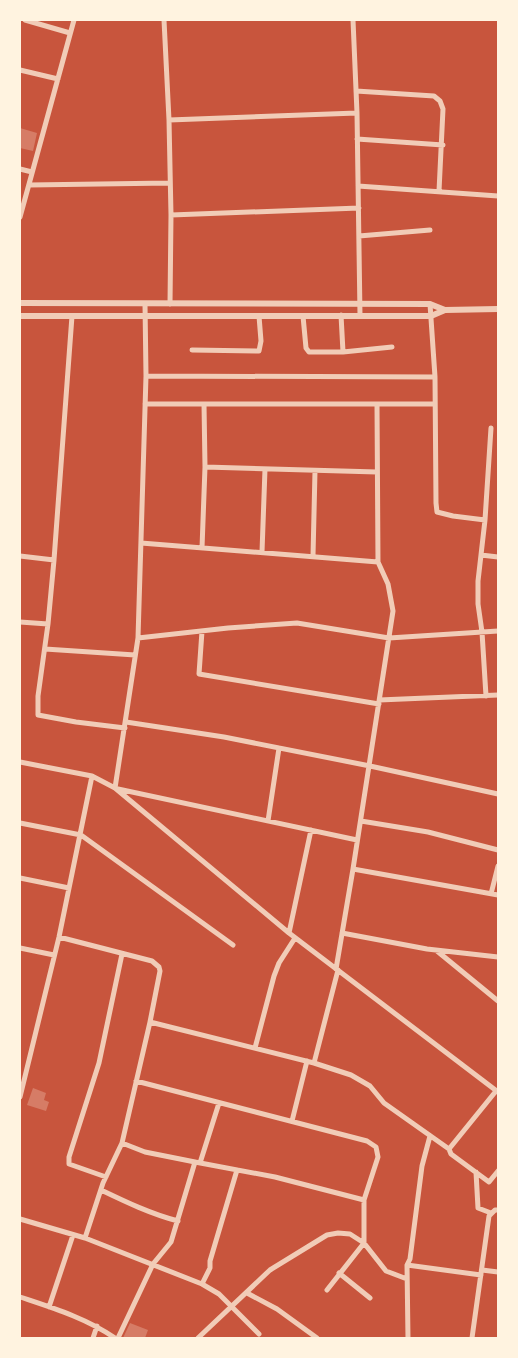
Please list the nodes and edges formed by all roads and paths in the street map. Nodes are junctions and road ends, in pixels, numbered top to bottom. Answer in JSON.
{"nodes":[{"id":1,"x":25,"y":20,"type":"edge"},
{"id":2,"x":74,"y":20,"type":"edge"},
{"id":3,"x":164,"y":20,"type":"edge"},
{"id":4,"x":353,"y":20,"type":"edge"},
{"id":5,"x":70,"y":33,"type":"junction"},
{"id":6,"x":20,"y":70,"type":"edge"},
{"id":7,"x":58,"y":79,"type":"junction"},
{"id":8,"x":356,"y":91,"type":"junction"},
{"id":9,"x":357,"y":113,"type":"junction"},
{"id":10,"x":169,"y":120,"type":"junction"},
{"id":11,"x":357,"y":139,"type":"junction"},
{"id":12,"x":442,"y":145,"type":"junction"},
{"id":13,"x":20,"y":169,"type":"edge"},
{"id":14,"x":32,"y":172,"type":"junction"},
{"id":15,"x":170,"y":183,"type":"junction"},
{"id":16,"x":29,"y":185,"type":"junction"},
{"id":17,"x":358,"y":186,"type":"junction"},
{"id":18,"x":439,"y":191,"type":"junction"},
{"id":19,"x":498,"y":196,"type":"edge"},
{"id":20,"x":359,"y":208,"type":"junction"},
{"id":21,"x":171,"y":215,"type":"junction"},
{"id":22,"x":20,"y":216,"type":"edge"},
{"id":23,"x":430,"y":230,"type":"dead end"},
{"id":24,"x":359,"y":236,"type":"junction"},
{"id":25,"x":20,"y":303,"type":"edge"},
{"id":26,"x":145,"y":304,"type":"junction"},
{"id":27,"x":170,"y":304,"type":"junction"},
{"id":28,"x":360,"y":304,"type":"junction"},
{"id":29,"x":430,"y":304,"type":"junction"},
{"id":30,"x":498,"y":309,"type":"edge"},
{"id":31,"x":445,"y":310,"type":"junction"},
{"id":32,"x":360,"y":315,"type":"junction"},
{"id":33,"x":20,"y":316,"type":"edge"},
{"id":34,"x":72,"y":316,"type":"junction"},
{"id":35,"x":144,"y":316,"type":"junction"},
{"id":36,"x":259,"y":316,"type":"junction"},
{"id":37,"x":303,"y":316,"type":"junction"},
{"id":38,"x":341,"y":316,"type":"junction"},
{"id":39,"x":431,"y":316,"type":"junction"},
{"id":40,"x":392,"y":347,"type":"dead end"},
{"id":41,"x":192,"y":350,"type":"dead end"},
{"id":42,"x":344,"y":352,"type":"junction"},
{"id":43,"x":146,"y":376,"type":"junction"},
{"id":44,"x":435,"y":377,"type":"junction"},
{"id":45,"x":145,"y":404,"type":"junction"},
{"id":46,"x":204,"y":404,"type":"junction"},
{"id":47,"x":377,"y":404,"type":"junction"},
{"id":48,"x":435,"y":404,"type":"junction"},
{"id":49,"x":491,"y":428,"type":"dead end"},
{"id":50,"x":205,"y":467,"type":"junction"},
{"id":51,"x":265,"y":469,"type":"junction"},
{"id":52,"x":315,"y":471,"type":"junction"},
{"id":53,"x":377,"y":472,"type":"junction"},
{"id":54,"x":486,"y":520,"type":"junction"},
{"id":55,"x":141,"y":543,"type":"junction"},
{"id":56,"x":202,"y":548,"type":"junction"},
{"id":57,"x":262,"y":552,"type":"junction"},
{"id":58,"x":481,"y":555,"type":"junction"},
{"id":59,"x":20,"y":556,"type":"edge"},
{"id":60,"x":313,"y":556,"type":"junction"},
{"id":61,"x":498,"y":557,"type":"edge"},
{"id":62,"x":54,"y":560,"type":"junction"},
{"id":63,"x":378,"y":562,"type":"junction"},
{"id":64,"x":20,"y":622,"type":"edge"},
{"id":65,"x":48,"y":624,"type":"junction"},
{"id":66,"x":202,"y":631,"type":"junction"},
{"id":67,"x":498,"y":631,"type":"edge"},
{"id":68,"x":482,"y":632,"type":"junction"},
{"id":69,"x":138,"y":638,"type":"junction"},
{"id":70,"x":389,"y":638,"type":"junction"},
{"id":71,"x":46,"y":649,"type":"junction"},
{"id":72,"x":135,"y":655,"type":"junction"},
{"id":73,"x":486,"y":696,"type":"junction"},
{"id":74,"x":498,"y":696,"type":"edge"},
{"id":75,"x":379,"y":702,"type":"junction"},
{"id":76,"x":125,"y":725,"type":"junction"},
{"id":77,"x":279,"y":748,"type":"junction"},
{"id":78,"x":20,"y":762,"type":"edge"},
{"id":79,"x":370,"y":766,"type":"junction"},
{"id":80,"x":92,"y":776,"type":"junction"},
{"id":81,"x":115,"y":788,"type":"junction"},
{"id":82,"x":498,"y":794,"type":"edge"},
{"id":83,"x":268,"y":821,"type":"junction"},
{"id":84,"x":361,"y":821,"type":"junction"},
{"id":85,"x":20,"y":823,"type":"edge"},
{"id":86,"x":311,"y":830,"type":"junction"},
{"id":87,"x":80,"y":835,"type":"junction"},
{"id":88,"x":358,"y":840,"type":"junction"},
{"id":89,"x":498,"y":850,"type":"edge"},
{"id":90,"x":498,"y":866,"type":"edge"},
{"id":91,"x":353,"y":869,"type":"junction"},
{"id":92,"x":20,"y":878,"type":"edge"},
{"id":93,"x":70,"y":888,"type":"junction"},
{"id":94,"x":491,"y":894,"type":"junction"},
{"id":95,"x":498,"y":895,"type":"edge"},
{"id":96,"x":342,"y":932,"type":"junction"},
{"id":97,"x":289,"y":933,"type":"junction"},
{"id":98,"x":59,"y":937,"type":"junction"},
{"id":99,"x":296,"y":938,"type":"junction"},
{"id":100,"x":233,"y":945,"type":"dead end"},
{"id":101,"x":20,"y":948,"type":"edge"},
{"id":102,"x":436,"y":950,"type":"junction"},
{"id":103,"x":122,"y":954,"type":"junction"},
{"id":104,"x":54,"y":955,"type":"junction"},
{"id":105,"x":498,"y":957,"type":"edge"},
{"id":106,"x":337,"y":969,"type":"junction"},
{"id":107,"x":498,"y":1001,"type":"edge"},
{"id":108,"x":150,"y":1022,"type":"junction"},
{"id":109,"x":254,"y":1048,"type":"junction"},
{"id":110,"x":307,"y":1061,"type":"junction"},
{"id":111,"x":314,"y":1063,"type":"junction"},
{"id":112,"x":136,"y":1081,"type":"junction"},
{"id":113,"x":497,"y":1092,"type":"edge"},
{"id":114,"x":20,"y":1097,"type":"edge"},
{"id":115,"x":219,"y":1103,"type":"junction"},
{"id":116,"x":292,"y":1121,"type":"junction"},
{"id":117,"x":430,"y":1136,"type":"junction"},
{"id":118,"x":122,"y":1143,"type":"junction"},
{"id":119,"x":449,"y":1149,"type":"junction"},
{"id":120,"x":197,"y":1163,"type":"junction"},
{"id":121,"x":237,"y":1170,"type":"junction"},
{"id":122,"x":498,"y":1171,"type":"edge"},
{"id":123,"x":476,"y":1172,"type":"junction"},
{"id":124,"x":106,"y":1177,"type":"junction"},
{"id":125,"x":101,"y":1190,"type":"junction"},
{"id":126,"x":364,"y":1200,"type":"junction"},
{"id":127,"x":498,"y":1210,"type":"edge"},
{"id":128,"x":491,"y":1213,"type":"junction"},
{"id":129,"x":20,"y":1219,"type":"edge"},
{"id":130,"x":178,"y":1221,"type":"junction"},
{"id":131,"x":73,"y":1235,"type":"junction"},
{"id":132,"x":85,"y":1238,"type":"junction"},
{"id":133,"x":364,"y":1243,"type":"junction"},
{"id":134,"x":153,"y":1264,"type":"junction"},
{"id":135,"x":407,"y":1265,"type":"junction"},
{"id":136,"x":498,"y":1272,"type":"edge"},
{"id":137,"x":482,"y":1273,"type":"junction"},
{"id":138,"x":339,"y":1274,"type":"junction"},
{"id":139,"x":407,"y":1279,"type":"junction"},
{"id":140,"x":202,"y":1284,"type":"junction"},
{"id":141,"x":326,"y":1290,"type":"dead end"},
{"id":142,"x":246,"y":1293,"type":"junction"},
{"id":143,"x":20,"y":1297,"type":"edge"},
{"id":144,"x":370,"y":1298,"type":"dead end"},
{"id":145,"x":49,"y":1307,"type":"junction"},
{"id":146,"x":232,"y":1308,"type":"junction"},
{"id":147,"x":97,"y":1326,"type":"junction"},
{"id":148,"x":259,"y":1334,"type":"dead end"},
{"id":149,"x":93,"y":1338,"type":"edge"},
{"id":150,"x":116,"y":1338,"type":"edge"},
{"id":151,"x":198,"y":1338,"type":"edge"},
{"id":152,"x":317,"y":1338,"type":"edge"},
{"id":153,"x":408,"y":1338,"type":"edge"},
{"id":154,"x":472,"y":1338,"type":"edge"}],
"edges":[{"from":1,"to":5,"type":"street"},
{"from":2,"to":5,"type":"street"},
{"from":3,"to":10,"type":"street"},
{"from":4,"to":8,"type":"street"},
{"from":5,"to":7,"type":"street"},
{"from":6,"to":7,"type":"street"},
{"from":7,"to":14,"type":"street"},
{"from":8,"to":9,"type":"street"},
{"from":8,"to":12,"type":"street"},
{"from":9,"to":10,"type":"street"},
{"from":9,"to":11,"type":"street"},
{"from":10,"to":15,"type":"street"},
{"from":11,"to":12,"type":"street"},
{"from":11,"to":17,"type":"street"},
{"from":12,"to":18,"type":"street"},
{"from":13,"to":14,"type":"street"},
{"from":14,"to":16,"type":"street"},
{"from":15,"to":16,"type":"street"},
{"from":15,"to":21,"type":"street"},
{"from":16,"to":22,"type":"street"},
{"from":17,"to":18,"type":"street"},
{"from":17,"to":20,"type":"street"},
{"from":18,"to":19,"type":"street"},
{"from":20,"to":21,"type":"street"},
{"from":20,"to":24,"type":"street"},
{"from":21,"to":27,"type":"street"},
{"from":23,"to":24,"type":"street"},
{"from":24,"to":28,"type":"street"},
{"from":25,"to":26,"type":"street"},
{"from":26,"to":27,"type":"street"},
{"from":26,"to":35,"type":"street"},
{"from":27,"to":28,"type":"street"},
{"from":28,"to":29,"type":"street"},
{"from":28,"to":32,"type":"street"},
{"from":29,"to":31,"type":"street"},
{"from":29,"to":39,"type":"street"},
{"from":30,"to":31,"type":"street"},
{"from":31,"to":39,"type":"street"},
{"from":32,"to":38,"type":"street"},
{"from":32,"to":39,"type":"street"},
{"from":33,"to":34,"type":"street"},
{"from":34,"to":35,"type":"street"},
{"from":34,"to":62,"type":"street"},
{"from":35,"to":36,"type":"street"},
{"from":35,"to":43,"type":"street"},
{"from":36,"to":37,"type":"street"},
{"from":36,"to":41,"type":"street"},
{"from":37,"to":38,"type":"street"},
{"from":37,"to":42,"type":"street"},
{"from":38,"to":42,"type":"street"},
{"from":39,"to":44,"type":"street"},
{"from":40,"to":42,"type":"street"},
{"from":43,"to":44,"type":"street"},
{"from":43,"to":45,"type":"street"},
{"from":44,"to":48,"type":"street"},
{"from":45,"to":46,"type":"street"},
{"from":45,"to":55,"type":"street"},
{"from":46,"to":47,"type":"street"},
{"from":46,"to":50,"type":"street"},
{"from":47,"to":48,"type":"street"},
{"from":47,"to":53,"type":"street"},
{"from":48,"to":54,"type":"street"},
{"from":49,"to":54,"type":"street"},
{"from":50,"to":51,"type":"street"},
{"from":50,"to":56,"type":"street"},
{"from":51,"to":52,"type":"street"},
{"from":51,"to":57,"type":"street"},
{"from":52,"to":53,"type":"street"},
{"from":52,"to":60,"type":"street"},
{"from":53,"to":63,"type":"street"},
{"from":54,"to":58,"type":"street"},
{"from":55,"to":56,"type":"street"},
{"from":55,"to":69,"type":"street"},
{"from":56,"to":57,"type":"street"},
{"from":57,"to":60,"type":"street"},
{"from":58,"to":61,"type":"street"},
{"from":58,"to":68,"type":"street"},
{"from":59,"to":62,"type":"street"},
{"from":60,"to":63,"type":"street"},
{"from":62,"to":65,"type":"street"},
{"from":63,"to":70,"type":"street"},
{"from":64,"to":65,"type":"street"},
{"from":65,"to":71,"type":"street"},
{"from":66,"to":69,"type":"street"},
{"from":66,"to":70,"type":"street"},
{"from":66,"to":75,"type":"street"},
{"from":67,"to":68,"type":"street"},
{"from":68,"to":70,"type":"street"},
{"from":68,"to":73,"type":"street"},
{"from":69,"to":72,"type":"street"},
{"from":70,"to":75,"type":"street"},
{"from":71,"to":72,"type":"street"},
{"from":71,"to":76,"type":"street"},
{"from":72,"to":76,"type":"street"},
{"from":73,"to":74,"type":"street"},
{"from":73,"to":75,"type":"street"},
{"from":75,"to":79,"type":"street"},
{"from":76,"to":77,"type":"street"},
{"from":76,"to":81,"type":"street"},
{"from":77,"to":79,"type":"street"},
{"from":77,"to":83,"type":"street"},
{"from":78,"to":80,"type":"street"},
{"from":79,"to":82,"type":"street"},
{"from":79,"to":84,"type":"street"},
{"from":80,"to":81,"type":"street"},
{"from":80,"to":87,"type":"street"},
{"from":81,"to":83,"type":"street"},
{"from":81,"to":97,"type":"street"},
{"from":83,"to":86,"type":"street"},
{"from":84,"to":88,"type":"street"},
{"from":84,"to":89,"type":"street"},
{"from":85,"to":87,"type":"street"},
{"from":86,"to":88,"type":"street"},
{"from":86,"to":97,"type":"street"},
{"from":87,"to":93,"type":"street"},
{"from":87,"to":100,"type":"street"},
{"from":88,"to":91,"type":"street"},
{"from":90,"to":94,"type":"street"},
{"from":91,"to":94,"type":"street"},
{"from":91,"to":96,"type":"street"},
{"from":92,"to":93,"type":"street"},
{"from":93,"to":98,"type":"street"},
{"from":94,"to":95,"type":"street"},
{"from":96,"to":102,"type":"street"},
{"from":96,"to":106,"type":"street"},
{"from":97,"to":99,"type":"street"},
{"from":98,"to":103,"type":"street"},
{"from":98,"to":104,"type":"street"},
{"from":99,"to":106,"type":"street"},
{"from":99,"to":109,"type":"street"},
{"from":101,"to":104,"type":"street"},
{"from":102,"to":105,"type":"street"},
{"from":102,"to":107,"type":"street"},
{"from":103,"to":108,"type":"street"},
{"from":103,"to":124,"type":"street"},
{"from":104,"to":114,"type":"street"},
{"from":106,"to":111,"type":"street"},
{"from":106,"to":113,"type":"street"},
{"from":108,"to":109,"type":"street"},
{"from":108,"to":112,"type":"street"},
{"from":109,"to":110,"type":"street"},
{"from":110,"to":111,"type":"street"},
{"from":110,"to":116,"type":"street"},
{"from":111,"to":117,"type":"street"},
{"from":112,"to":115,"type":"street"},
{"from":112,"to":118,"type":"street"},
{"from":113,"to":119,"type":"street"},
{"from":115,"to":116,"type":"street"},
{"from":115,"to":120,"type":"street"},
{"from":116,"to":126,"type":"street"},
{"from":117,"to":119,"type":"street"},
{"from":117,"to":135,"type":"street"},
{"from":118,"to":120,"type":"street"},
{"from":118,"to":124,"type":"street"},
{"from":119,"to":123,"type":"street"},
{"from":120,"to":121,"type":"street"},
{"from":120,"to":130,"type":"street"},
{"from":121,"to":126,"type":"street"},
{"from":121,"to":140,"type":"street"},
{"from":122,"to":123,"type":"street"},
{"from":123,"to":128,"type":"street"},
{"from":124,"to":125,"type":"street"},
{"from":125,"to":130,"type":"street"},
{"from":125,"to":132,"type":"street"},
{"from":126,"to":133,"type":"street"},
{"from":127,"to":128,"type":"street"},
{"from":128,"to":137,"type":"street"},
{"from":129,"to":131,"type":"street"},
{"from":130,"to":134,"type":"street"},
{"from":131,"to":132,"type":"street"},
{"from":131,"to":145,"type":"street"},
{"from":132,"to":134,"type":"street"},
{"from":133,"to":138,"type":"street"},
{"from":133,"to":139,"type":"street"},
{"from":133,"to":142,"type":"street"},
{"from":134,"to":140,"type":"street"},
{"from":134,"to":150,"type":"street"},
{"from":135,"to":137,"type":"street"},
{"from":135,"to":139,"type":"street"},
{"from":136,"to":137,"type":"street"},
{"from":137,"to":154,"type":"street"},
{"from":138,"to":141,"type":"street"},
{"from":138,"to":144,"type":"street"},
{"from":139,"to":153,"type":"street"},
{"from":140,"to":146,"type":"street"},
{"from":142,"to":146,"type":"street"},
{"from":142,"to":152,"type":"street"},
{"from":143,"to":145,"type":"street"},
{"from":145,"to":147,"type":"street"},
{"from":146,"to":148,"type":"street"},
{"from":146,"to":151,"type":"street"},
{"from":147,"to":149,"type":"street"},
{"from":147,"to":150,"type":"street"}]}
